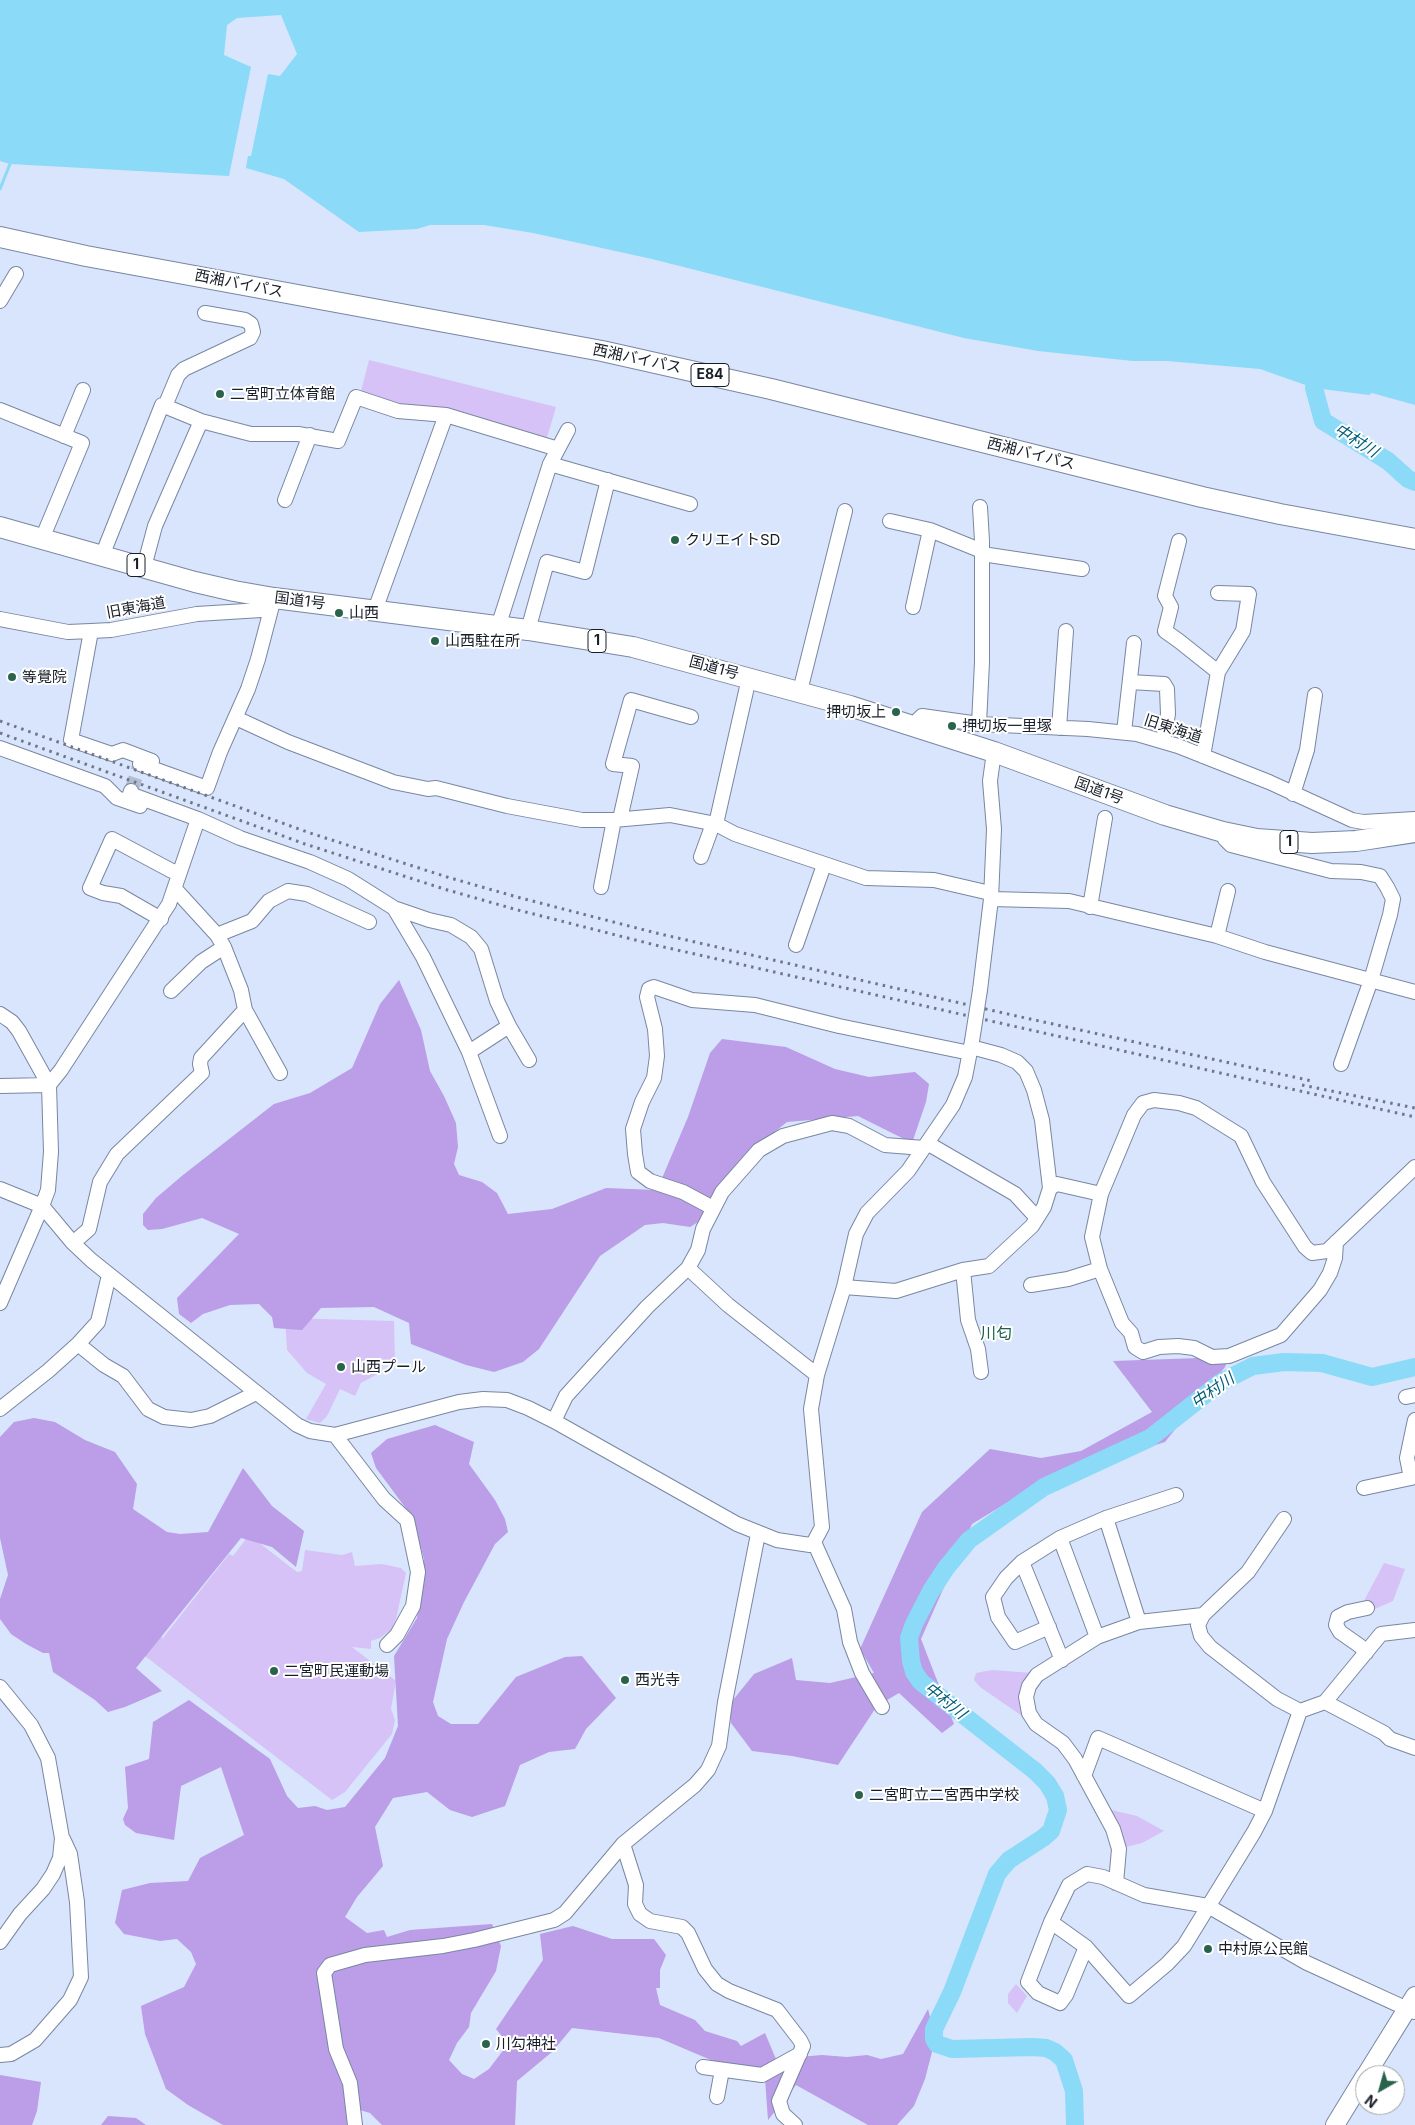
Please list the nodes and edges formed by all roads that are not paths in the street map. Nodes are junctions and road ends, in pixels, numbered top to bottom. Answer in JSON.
{"nodes":[{"id":1,"x":0,"y":224,"type":"edge"},
{"id":2,"x":0,"y":237,"type":"edge"},
{"id":3,"x":16,"y":274,"type":"dead end"},
{"id":4,"x":0,"y":302,"type":"edge"},
{"id":5,"x":205,"y":313,"type":"dead end"},
{"id":6,"x":83,"y":390,"type":"dead end"},
{"id":7,"x":165,"y":406,"type":"junction"},
{"id":8,"x":0,"y":410,"type":"edge"},
{"id":9,"x":446,"y":415,"type":"junction"},
{"id":10,"x":200,"y":421,"type":"junction"},
{"id":11,"x":568,"y":430,"type":"dead end"},
{"id":12,"x":64,"y":436,"type":"junction"},
{"id":13,"x":310,"y":436,"type":"junction"},
{"id":14,"x":558,"y":449,"type":"junction"},
{"id":15,"x":550,"y":464,"type":"junction"},
{"id":16,"x":608,"y":480,"type":"junction"},
{"id":17,"x":285,"y":500,"type":"dead end"},
{"id":18,"x":690,"y":504,"type":"dead end"},
{"id":19,"x":980,"y":507,"type":"dead end"},
{"id":20,"x":846,"y":511,"type":"dead end"},
{"id":21,"x":890,"y":521,"type":"dead end"},
{"id":22,"x":0,"y":526,"type":"edge"},
{"id":23,"x":1415,"y":526,"type":"edge"},
{"id":24,"x":930,"y":530,"type":"junction"},
{"id":25,"x":42,"y":539,"type":"junction"},
{"id":26,"x":1415,"y":539,"type":"edge"},
{"id":27,"x":1179,"y":541,"type":"dead end"},
{"id":28,"x":982,"y":552,"type":"junction"},
{"id":29,"x":102,"y":556,"type":"junction"},
{"id":30,"x":144,"y":567,"type":"junction"},
{"id":31,"x":1082,"y":568,"type":"dead end"},
{"id":32,"x":1218,"y":593,"type":"dead end"},
{"id":33,"x":274,"y":598,"type":"junction"},
{"id":34,"x":913,"y":607,"type":"dead end"},
{"id":35,"x":375,"y":610,"type":"junction"},
{"id":36,"x":0,"y":619,"type":"edge"},
{"id":37,"x":498,"y":627,"type":"junction"},
{"id":38,"x":528,"y":630,"type":"junction"},
{"id":39,"x":91,"y":631,"type":"junction"},
{"id":40,"x":1066,"y":631,"type":"dead end"},
{"id":41,"x":1134,"y":643,"type":"dead end"},
{"id":42,"x":1218,"y":672,"type":"junction"},
{"id":43,"x":749,"y":678,"type":"junction"},
{"id":44,"x":1130,"y":682,"type":"junction"},
{"id":45,"x":800,"y":691,"type":"junction"},
{"id":46,"x":1315,"y":694,"type":"dead end"},
{"id":47,"x":691,"y":717,"type":"dead end"},
{"id":48,"x":236,"y":718,"type":"junction"},
{"id":49,"x":983,"y":724,"type":"junction"},
{"id":50,"x":912,"y":726,"type":"junction"},
{"id":51,"x":1059,"y":728,"type":"junction"},
{"id":52,"x":1124,"y":732,"type":"junction"},
{"id":53,"x":1163,"y":741,"type":"junction"},
{"id":54,"x":0,"y":748,"type":"edge"},
{"id":55,"x":990,"y":751,"type":"junction"},
{"id":56,"x":1203,"y":756,"type":"junction"},
{"id":57,"x":140,"y":764,"type":"dead end"},
{"id":58,"x":208,"y":785,"type":"junction"},
{"id":59,"x":131,"y":791,"type":"dead end"},
{"id":60,"x":1293,"y":794,"type":"junction"},
{"id":61,"x":152,"y":811,"type":"dead end"},
{"id":62,"x":1105,"y":818,"type":"dead end"},
{"id":63,"x":198,"y":819,"type":"junction"},
{"id":64,"x":1415,"y":819,"type":"edge"},
{"id":65,"x":617,"y":820,"type":"junction"},
{"id":66,"x":714,"y":824,"type":"junction"},
{"id":67,"x":1223,"y":832,"type":"junction"},
{"id":68,"x":1415,"y":832,"type":"edge"},
{"id":69,"x":701,"y":857,"type":"dead end"},
{"id":70,"x":824,"y":864,"type":"junction"},
{"id":71,"x":180,"y":872,"type":"junction"},
{"id":72,"x":601,"y":887,"type":"dead end"},
{"id":73,"x":175,"y":889,"type":"junction"},
{"id":74,"x":1228,"y":891,"type":"dead end"},
{"id":75,"x":991,"y":896,"type":"junction"},
{"id":76,"x":1090,"y":907,"type":"junction"},
{"id":77,"x":394,"y":908,"type":"junction"},
{"id":78,"x":161,"y":919,"type":"junction"},
{"id":79,"x":369,"y":922,"type":"dead end"},
{"id":80,"x":1216,"y":936,"type":"junction"},
{"id":81,"x":220,"y":941,"type":"junction"},
{"id":82,"x":796,"y":945,"type":"dead end"},
{"id":83,"x":1370,"y":980,"type":"junction"},
{"id":84,"x":171,"y":991,"type":"dead end"},
{"id":85,"x":1415,"y":992,"type":"edge"},
{"id":86,"x":245,"y":1010,"type":"junction"},
{"id":87,"x":0,"y":1014,"type":"edge"},
{"id":88,"x":509,"y":1026,"type":"junction"},
{"id":89,"x":971,"y":1047,"type":"junction"},
{"id":90,"x":469,"y":1052,"type":"junction"},
{"id":91,"x":529,"y":1060,"type":"dead end"},
{"id":92,"x":1341,"y":1064,"type":"dead end"},
{"id":93,"x":280,"y":1073,"type":"dead end"},
{"id":94,"x":49,"y":1085,"type":"junction"},
{"id":95,"x":0,"y":1086,"type":"edge"},
{"id":96,"x":500,"y":1136,"type":"dead end"},
{"id":97,"x":925,"y":1146,"type":"junction"},
{"id":98,"x":1415,"y":1167,"type":"edge"},
{"id":99,"x":0,"y":1188,"type":"edge"},
{"id":100,"x":1050,"y":1188,"type":"junction"},
{"id":101,"x":1101,"y":1194,"type":"junction"},
{"id":102,"x":42,"y":1206,"type":"junction"},
{"id":103,"x":713,"y":1208,"type":"junction"},
{"id":104,"x":1037,"y":1218,"type":"junction"},
{"id":105,"x":1336,"y":1242,"type":"junction"},
{"id":106,"x":73,"y":1243,"type":"junction"},
{"id":107,"x":688,"y":1268,"type":"junction"},
{"id":108,"x":1100,"y":1269,"type":"junction"},
{"id":109,"x":963,"y":1270,"type":"junction"},
{"id":110,"x":110,"y":1276,"type":"junction"},
{"id":111,"x":1031,"y":1285,"type":"dead end"},
{"id":112,"x":844,"y":1287,"type":"junction"},
{"id":113,"x":0,"y":1303,"type":"edge"},
{"id":114,"x":78,"y":1344,"type":"junction"},
{"id":115,"x":981,"y":1372,"type":"dead end"},
{"id":116,"x":817,"y":1375,"type":"junction"},
{"id":117,"x":256,"y":1393,"type":"junction"},
{"id":118,"x":0,"y":1409,"type":"edge"},
{"id":119,"x":1415,"y":1420,"type":"edge"},
{"id":120,"x":554,"y":1421,"type":"junction"},
{"id":121,"x":335,"y":1435,"type":"junction"},
{"id":122,"x":1412,"y":1449,"type":"edge"},
{"id":123,"x":1364,"y":1488,"type":"dead end"},
{"id":124,"x":1176,"y":1495,"type":"dead end"},
{"id":125,"x":1106,"y":1518,"type":"junction"},
{"id":126,"x":1284,"y":1519,"type":"dead end"},
{"id":127,"x":758,"y":1534,"type":"junction"},
{"id":128,"x":1060,"y":1538,"type":"junction"},
{"id":129,"x":814,"y":1542,"type":"junction"},
{"id":130,"x":1022,"y":1562,"type":"junction"},
{"id":131,"x":1367,"y":1608,"type":"dead end"},
{"id":132,"x":1203,"y":1615,"type":"junction"},
{"id":133,"x":1139,"y":1622,"type":"junction"},
{"id":134,"x":1049,"y":1627,"type":"junction"},
{"id":135,"x":1415,"y":1630,"type":"edge"},
{"id":136,"x":1097,"y":1637,"type":"junction"},
{"id":137,"x":387,"y":1645,"type":"dead end"},
{"id":138,"x":1366,"y":1653,"type":"junction"},
{"id":139,"x":1062,"y":1660,"type":"junction"},
{"id":140,"x":0,"y":1687,"type":"edge"},
{"id":141,"x":1325,"y":1702,"type":"junction"},
{"id":142,"x":882,"y":1707,"type":"dead end"},
{"id":143,"x":1300,"y":1711,"type":"junction"},
{"id":144,"x":1415,"y":1748,"type":"edge"},
{"id":145,"x":1084,"y":1776,"type":"junction"},
{"id":146,"x":1265,"y":1811,"type":"junction"},
{"id":147,"x":62,"y":1838,"type":"junction"},
{"id":148,"x":623,"y":1844,"type":"junction"},
{"id":149,"x":1116,"y":1883,"type":"junction"},
{"id":150,"x":1208,"y":1906,"type":"junction"},
{"id":151,"x":1051,"y":1922,"type":"junction"},
{"id":152,"x":0,"y":1942,"type":"edge"},
{"id":153,"x":1086,"y":1947,"type":"junction"},
{"id":154,"x":1412,"y":2006,"type":"edge"},
{"id":155,"x":800,"y":2054,"type":"junction"},
{"id":156,"x":0,"y":2055,"type":"edge"},
{"id":157,"x":1372,"y":2065,"type":"edge"},
{"id":158,"x":703,"y":2067,"type":"dead end"},
{"id":159,"x":722,"y":2070,"type":"junction"},
{"id":160,"x":1355,"y":2092,"type":"edge"},
{"id":161,"x":717,"y":2098,"type":"dead end"},
{"id":162,"x":355,"y":2125,"type":"edge"},
{"id":163,"x":795,"y":2125,"type":"edge"},
{"id":164,"x":1334,"y":2125,"type":"edge"}],
"edges":[{"from":1,"to":23,"type":"highway","name":"西湘バイパス","number":"E84"},
{"from":2,"to":26,"type":"highway","name":"西湘バイパス","number":"E84"},
{"from":3,"to":4,"type":"street"},
{"from":5,"to":7,"type":"street"},
{"from":6,"to":12,"type":"street"},
{"from":7,"to":10,"type":"street"},
{"from":7,"to":29,"type":"street"},
{"from":8,"to":12,"type":"street"},
{"from":9,"to":13,"type":"street"},
{"from":9,"to":14,"type":"street"},
{"from":9,"to":35,"type":"street"},
{"from":10,"to":13,"type":"street"},
{"from":10,"to":30,"type":"street"},
{"from":11,"to":14,"type":"street"},
{"from":12,"to":25,"type":"street"},
{"from":13,"to":17,"type":"street"},
{"from":14,"to":15,"type":"street"},
{"from":15,"to":16,"type":"street"},
{"from":15,"to":37,"type":"street"},
{"from":16,"to":18,"type":"street"},
{"from":16,"to":38,"type":"street"},
{"from":19,"to":28,"type":"street"},
{"from":20,"to":45,"type":"street"},
{"from":21,"to":24,"type":"street"},
{"from":22,"to":25,"type":"highway","name":"国道1号","number":"1"},
{"from":24,"to":28,"type":"street"},
{"from":24,"to":34,"type":"street"},
{"from":25,"to":29,"type":"highway","name":"国道1号","number":"1"},
{"from":27,"to":42,"type":"street"},
{"from":28,"to":31,"type":"street"},
{"from":28,"to":49,"type":"street"},
{"from":29,"to":30,"type":"highway","name":"国道1号","number":"1"},
{"from":30,"to":33,"type":"highway","name":"国道1号","number":"1"},
{"from":32,"to":42,"type":"street"},
{"from":33,"to":35,"type":"highway","name":"国道1号","number":"1"},
{"from":33,"to":39,"type":"street","name":"旧東海道"},
{"from":33,"to":48,"type":"street"},
{"from":35,"to":37,"type":"highway","name":"国道1号","number":"1"},
{"from":36,"to":39,"type":"street","name":"旧東海道"},
{"from":37,"to":38,"type":"highway","name":"国道1号","number":"1"},
{"from":38,"to":43,"type":"highway","name":"国道1号","number":"1"},
{"from":39,"to":58,"type":"street"},
{"from":40,"to":51,"type":"street"},
{"from":41,"to":44,"type":"street"},
{"from":42,"to":56,"type":"street"},
{"from":43,"to":45,"type":"highway","name":"国道1号","number":"1"},
{"from":43,"to":66,"type":"street"},
{"from":44,"to":52,"type":"street"},
{"from":44,"to":53,"type":"street"},
{"from":45,"to":50,"type":"highway","name":"国道1号","number":"1"},
{"from":46,"to":60,"type":"street"},
{"from":47,"to":65,"type":"street"},
{"from":48,"to":58,"type":"street"},
{"from":48,"to":65,"type":"street"},
{"from":49,"to":50,"type":"street","name":"旧東海道"},
{"from":49,"to":51,"type":"street","name":"旧東海道"},
{"from":49,"to":55,"type":"street"},
{"from":50,"to":55,"type":"highway","name":"国道1号","number":"1"},
{"from":51,"to":52,"type":"street","name":"旧東海道"},
{"from":52,"to":53,"type":"street","name":"旧東海道"},
{"from":53,"to":56,"type":"street","name":"旧東海道"},
{"from":54,"to":61,"type":"street"},
{"from":55,"to":67,"type":"highway","name":"国道1号","number":"1"},
{"from":55,"to":75,"type":"street"},
{"from":56,"to":60,"type":"street","name":"旧東海道"},
{"from":57,"to":58,"type":"street"},
{"from":59,"to":63,"type":"street"},
{"from":60,"to":64,"type":"street","name":"旧東海道"},
{"from":62,"to":76,"type":"street"},
{"from":63,"to":71,"type":"street"},
{"from":63,"to":77,"type":"street"},
{"from":65,"to":66,"type":"street"},
{"from":65,"to":72,"type":"street"},
{"from":66,"to":69,"type":"street"},
{"from":66,"to":70,"type":"street"},
{"from":67,"to":68,"type":"highway","name":"国道1号","number":"1"},
{"from":67,"to":83,"type":"street"},
{"from":70,"to":75,"type":"street"},
{"from":70,"to":82,"type":"street"},
{"from":71,"to":73,"type":"street"},
{"from":71,"to":78,"type":"street"},
{"from":73,"to":78,"type":"street"},
{"from":73,"to":81,"type":"street"},
{"from":74,"to":80,"type":"street"},
{"from":75,"to":76,"type":"street"},
{"from":75,"to":89,"type":"street","bridge":true},
{"from":76,"to":80,"type":"street"},
{"from":77,"to":88,"type":"street"},
{"from":77,"to":90,"type":"street"},
{"from":78,"to":94,"type":"street"},
{"from":79,"to":81,"type":"street"},
{"from":80,"to":83,"type":"street"},
{"from":81,"to":84,"type":"street"},
{"from":81,"to":86,"type":"street"},
{"from":83,"to":85,"type":"street"},
{"from":83,"to":92,"type":"street"},
{"from":86,"to":93,"type":"street"},
{"from":86,"to":106,"type":"street"},
{"from":87,"to":94,"type":"street"},
{"from":88,"to":90,"type":"street"},
{"from":88,"to":91,"type":"street"},
{"from":89,"to":97,"type":"street"},
{"from":89,"to":100,"type":"street"},
{"from":89,"to":103,"type":"street"},
{"from":90,"to":96,"type":"street"},
{"from":94,"to":95,"type":"street"},
{"from":94,"to":102,"type":"street"},
{"from":97,"to":103,"type":"street"},
{"from":97,"to":104,"type":"street"},
{"from":97,"to":112,"type":"street"},
{"from":98,"to":105,"type":"street"},
{"from":99,"to":102,"type":"street"},
{"from":100,"to":101,"type":"street"},
{"from":100,"to":104,"type":"street"},
{"from":101,"to":105,"type":"street"},
{"from":101,"to":108,"type":"street"},
{"from":102,"to":106,"type":"street"},
{"from":102,"to":113,"type":"street"},
{"from":103,"to":107,"type":"street"},
{"from":104,"to":109,"type":"street"},
{"from":105,"to":108,"type":"street"},
{"from":106,"to":110,"type":"street"},
{"from":107,"to":116,"type":"street"},
{"from":107,"to":120,"type":"street"},
{"from":108,"to":111,"type":"street"},
{"from":109,"to":112,"type":"street"},
{"from":109,"to":115,"type":"street"},
{"from":110,"to":114,"type":"street"},
{"from":110,"to":117,"type":"street"},
{"from":112,"to":116,"type":"street"},
{"from":114,"to":117,"type":"street"},
{"from":114,"to":118,"type":"street"},
{"from":116,"to":129,"type":"street"},
{"from":117,"to":121,"type":"street"},
{"from":119,"to":122,"type":"street"},
{"from":120,"to":121,"type":"street"},
{"from":120,"to":127,"type":"street"},
{"from":121,"to":137,"type":"street"},
{"from":122,"to":123,"type":"street"},
{"from":124,"to":125,"type":"street"},
{"from":125,"to":128,"type":"street"},
{"from":125,"to":133,"type":"street"},
{"from":126,"to":132,"type":"street"},
{"from":127,"to":129,"type":"street"},
{"from":127,"to":148,"type":"street"},
{"from":128,"to":130,"type":"street"},
{"from":128,"to":136,"type":"street"},
{"from":129,"to":142,"type":"street"},
{"from":130,"to":134,"type":"street"},
{"from":130,"to":134,"type":"street"},
{"from":131,"to":138,"type":"street"},
{"from":132,"to":133,"type":"street"},
{"from":132,"to":143,"type":"street"},
{"from":133,"to":136,"type":"street"},
{"from":134,"to":139,"type":"street"},
{"from":135,"to":138,"type":"street"},
{"from":136,"to":139,"type":"street"},
{"from":138,"to":141,"type":"street"},
{"from":139,"to":145,"type":"street"},
{"from":140,"to":147,"type":"street"},
{"from":141,"to":143,"type":"street"},
{"from":141,"to":144,"type":"street"},
{"from":143,"to":146,"type":"street"},
{"from":145,"to":146,"type":"street"},
{"from":145,"to":149,"type":"street"},
{"from":146,"to":150,"type":"street"},
{"from":147,"to":152,"type":"street"},
{"from":147,"to":156,"type":"street"},
{"from":148,"to":155,"type":"street"},
{"from":148,"to":162,"type":"street"},
{"from":149,"to":150,"type":"street"},
{"from":149,"to":151,"type":"street"},
{"from":150,"to":153,"type":"street"},
{"from":150,"to":154,"type":"street"},
{"from":151,"to":153,"type":"street"},
{"from":151,"to":153,"type":"street"},
{"from":154,"to":157,"type":"main road"},
{"from":155,"to":159,"type":"street"},
{"from":155,"to":163,"type":"street"},
{"from":158,"to":159,"type":"street"},
{"from":159,"to":161,"type":"street"},
{"from":160,"to":164,"type":"main road"}]}
